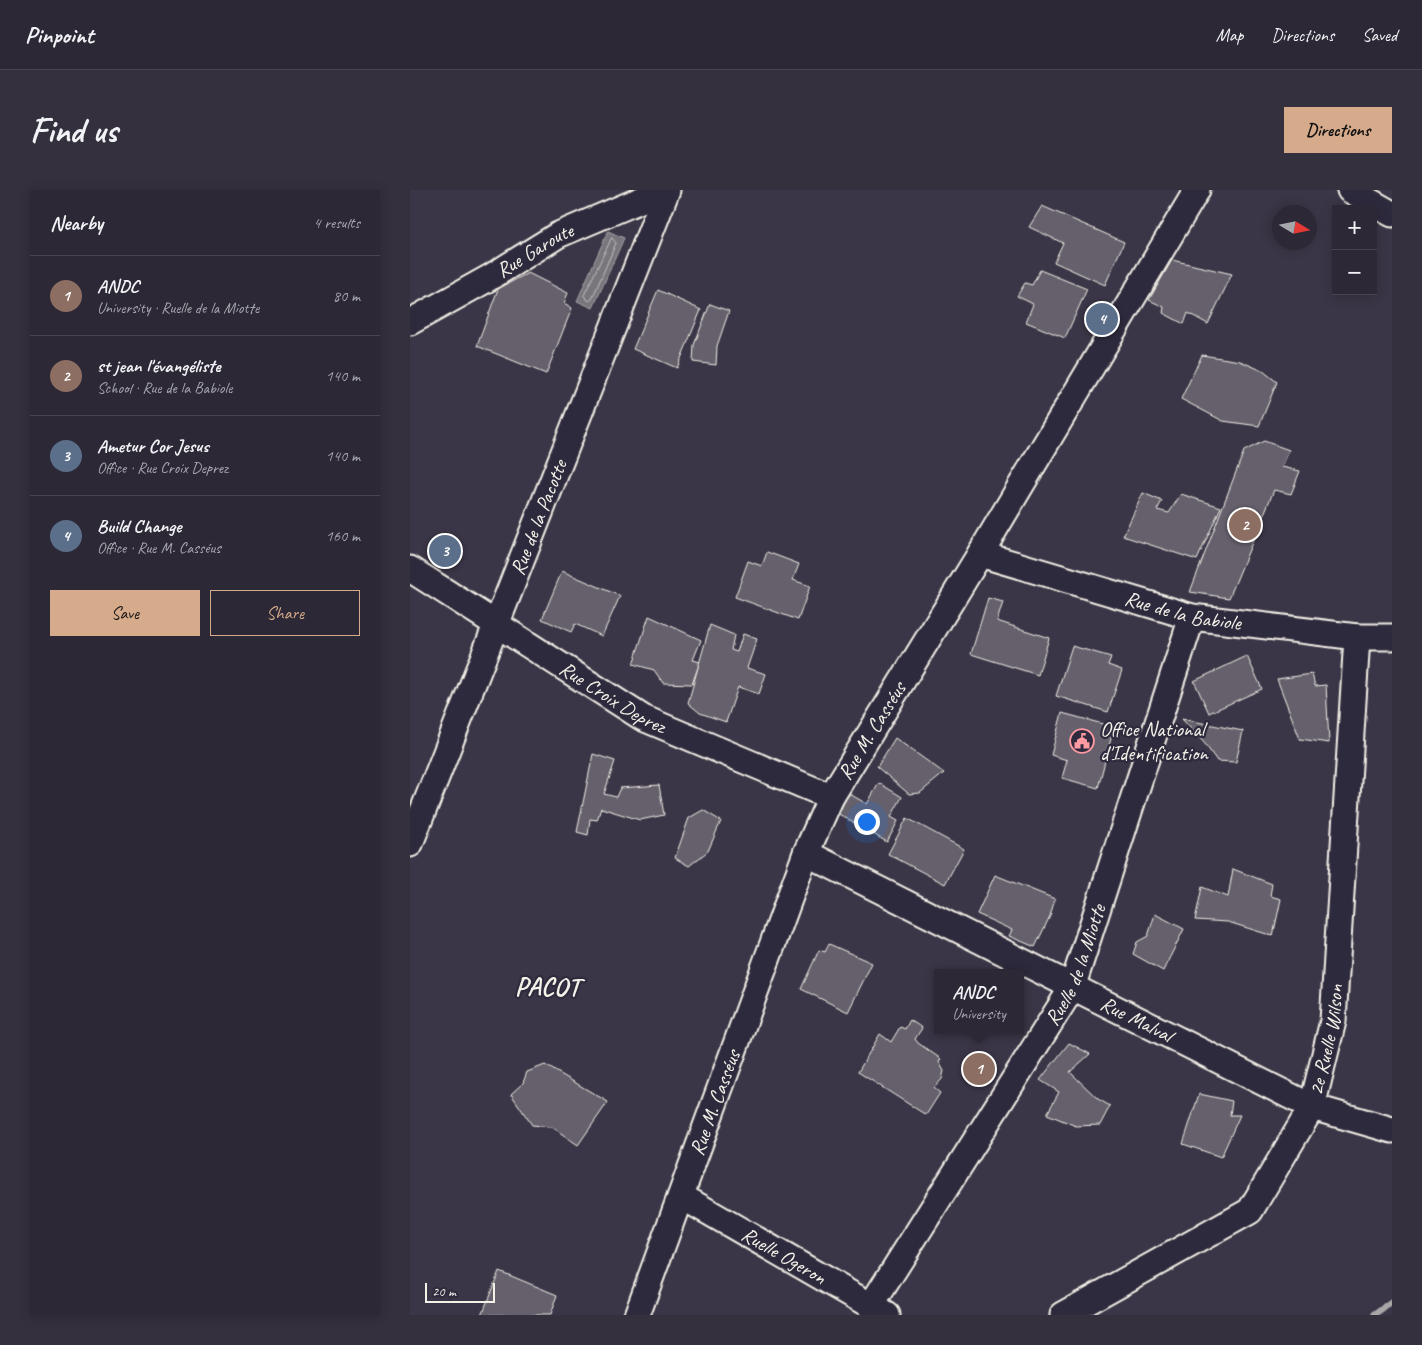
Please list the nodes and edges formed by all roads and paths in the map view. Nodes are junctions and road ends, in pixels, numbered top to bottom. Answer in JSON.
{"nodes":[{"id":1,"x":666,"y":190,"type":"edge"},
{"id":2,"x":1197,"y":190,"type":"edge"},
{"id":3,"x":1350,"y":190,"type":"edge"},
{"id":4,"x":1392,"y":214,"type":"edge"},
{"id":5,"x":410,"y":322,"type":"edge"},
{"id":6,"x":980,"y":554,"type":"junction"},
{"id":7,"x":410,"y":569,"type":"edge"},
{"id":8,"x":1192,"y":617,"type":"junction"},
{"id":9,"x":496,"y":622,"type":"junction"},
{"id":10,"x":1356,"y":637,"type":"junction"},
{"id":11,"x":1392,"y":637,"type":"edge"},
{"id":12,"x":831,"y":797,"type":"junction"},
{"id":13,"x":410,"y":844,"type":"edge"},
{"id":14,"x":806,"y":853,"type":"junction"},
{"id":15,"x":1072,"y":988,"type":"junction"},
{"id":16,"x":1312,"y":1107,"type":"junction"},
{"id":17,"x":1392,"y":1130,"type":"edge"},
{"id":18,"x":681,"y":1196,"type":"junction"},
{"id":19,"x":879,"y":1311,"type":"edge"},
{"id":20,"x":638,"y":1315,"type":"edge"},
{"id":21,"x":1064,"y":1315,"type":"edge"}],
"edges":[{"from":1,"to":5,"type":"street","name":"Rue Garoute"},
{"from":1,"to":9,"type":"street","name":"Rue de la Pacotte"},
{"from":2,"to":6,"type":"street","name":"Rue M. Casséus"},
{"from":3,"to":4,"type":"street"},
{"from":6,"to":8,"type":"street","name":"Rue de la Babiole"},
{"from":6,"to":12,"type":"street","name":"Rue M. Casséus"},
{"from":7,"to":9,"type":"street","name":"Rue Croix Deprez"},
{"from":8,"to":10,"type":"street","name":"Rue de la Babiole"},
{"from":8,"to":15,"type":"street","name":"Ruelle de la Miotte"},
{"from":9,"to":12,"type":"street","name":"Rue Croix Deprez"},
{"from":9,"to":13,"type":"street","name":"Rue de la Pacotte"},
{"from":10,"to":11,"type":"street","name":"Rue de la Babiole"},
{"from":10,"to":16,"type":"street","name":"2e Ruelle Wilson"},
{"from":12,"to":14,"type":"street","name":"Rue M. Casséus"},
{"from":14,"to":15,"type":"street","name":"Rue Malval"},
{"from":14,"to":18,"type":"street","name":"Rue M. Casséus"},
{"from":15,"to":16,"type":"street","name":"Rue Malval"},
{"from":15,"to":19,"type":"street","name":"Ruelle de la Miotte"},
{"from":16,"to":17,"type":"street","name":"Rue Malval"},
{"from":16,"to":21,"type":"street","name":"2e Ruelle Wilson"},
{"from":18,"to":19,"type":"street","name":"Ruelle Ogeron"},
{"from":18,"to":20,"type":"street","name":"Rue M. Casséus"}]}
